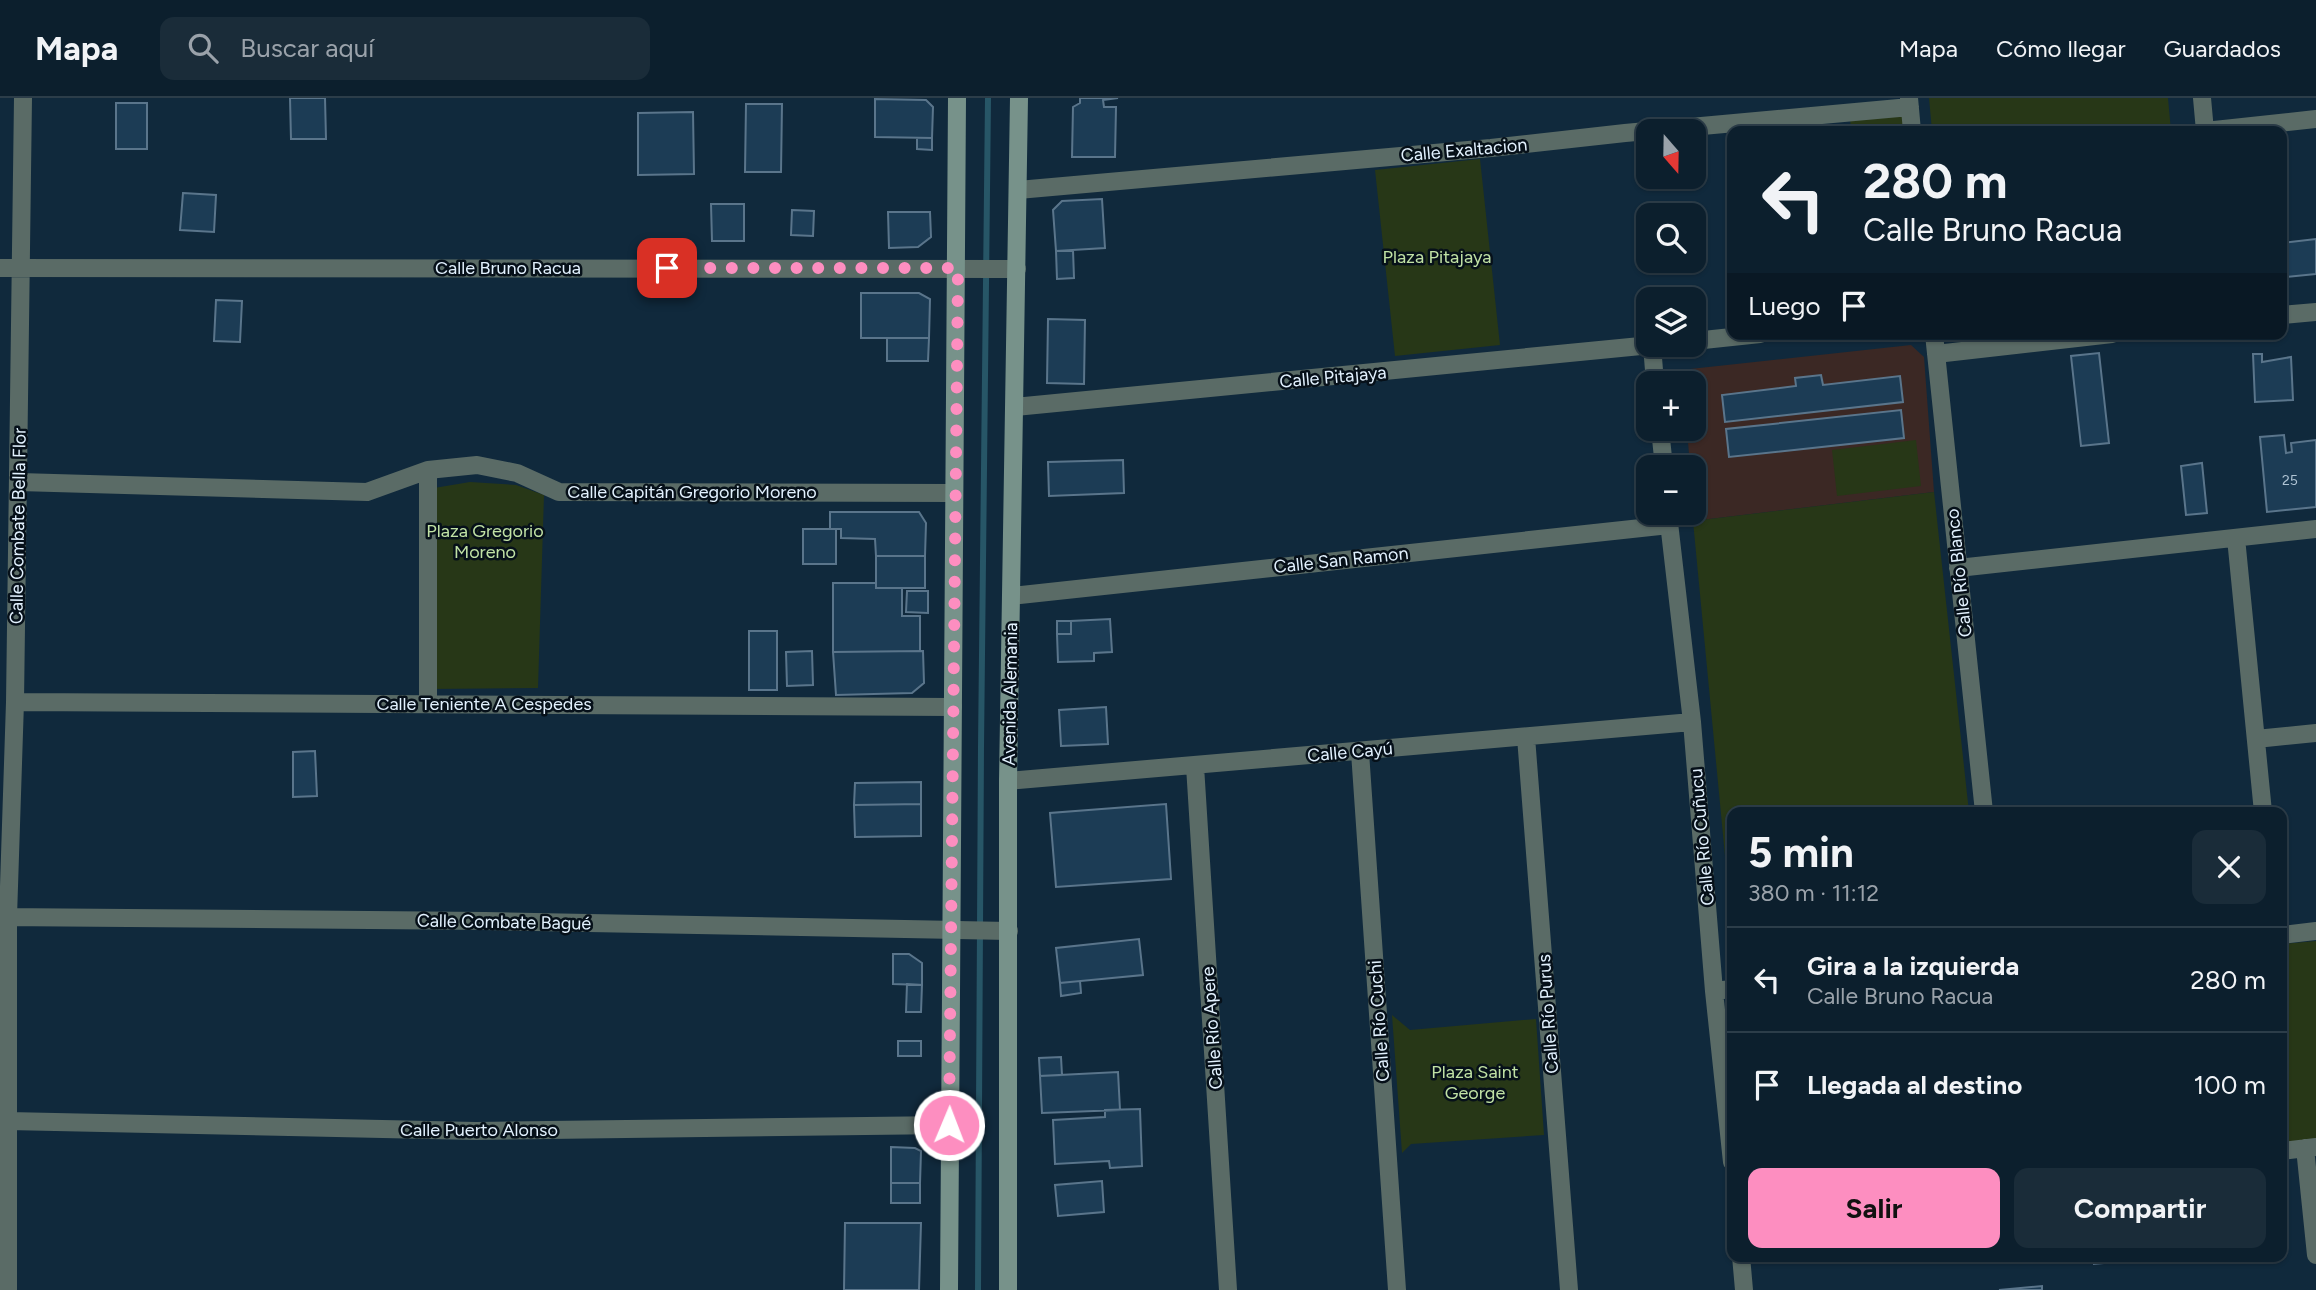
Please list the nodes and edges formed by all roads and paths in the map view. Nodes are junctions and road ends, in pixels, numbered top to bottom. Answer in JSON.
{"nodes":[{"id":1,"x":23,"y":98,"type":"edge"},
{"id":2,"x":957,"y":98,"type":"edge"},
{"id":3,"x":1019,"y":98,"type":"edge"},
{"id":4,"x":2202,"y":98,"type":"edge"},
{"id":5,"x":1909,"y":102,"type":"edge"},
{"id":6,"x":2316,"y":119,"type":"edge"},
{"id":7,"x":1911,"y":126,"type":"edge"},
{"id":8,"x":2205,"y":126,"type":"edge"},
{"id":9,"x":2251,"y":126,"type":"edge"},
{"id":10,"x":1018,"y":190,"type":"junction"},
{"id":11,"x":0,"y":268,"type":"edge"},
{"id":12,"x":958,"y":268,"type":"junction"},
{"id":13,"x":21,"y":269,"type":"junction"},
{"id":14,"x":1011,"y":270,"type":"junction"},
{"id":15,"x":2316,"y":312,"type":"edge"},
{"id":16,"x":2287,"y":315,"type":"edge"},
{"id":17,"x":1727,"y":338,"type":"edge"},
{"id":18,"x":1706,"y":340,"type":"edge"},
{"id":19,"x":1935,"y":340,"type":"edge"},
{"id":20,"x":2059,"y":340,"type":"edge"},
{"id":21,"x":1636,"y":346,"type":"edge"},
{"id":22,"x":1936,"y":354,"type":"junction"},
{"id":23,"x":1015,"y":407,"type":"junction"},
{"id":24,"x":428,"y":470,"type":"junction"},
{"id":25,"x":19,"y":482,"type":"junction"},
{"id":26,"x":954,"y":493,"type":"junction"},
{"id":27,"x":1636,"y":523,"type":"edge"},
{"id":28,"x":1670,"y":525,"type":"edge"},
{"id":29,"x":2316,"y":530,"type":"edge"},
{"id":30,"x":2236,"y":538,"type":"junction"},
{"id":31,"x":1958,"y":568,"type":"junction"},
{"id":32,"x":1012,"y":596,"type":"junction"},
{"id":33,"x":15,"y":702,"type":"junction"},
{"id":34,"x":428,"y":705,"type":"junction"},
{"id":35,"x":953,"y":707,"type":"junction"},
{"id":36,"x":1692,"y":722,"type":"junction"},
{"id":37,"x":2316,"y":733,"type":"edge"},
{"id":38,"x":1526,"y":737,"type":"junction"},
{"id":39,"x":2256,"y":739,"type":"junction"},
{"id":40,"x":1360,"y":752,"type":"junction"},
{"id":41,"x":1195,"y":765,"type":"junction"},
{"id":42,"x":1008,"y":781,"type":"junction"},
{"id":43,"x":1983,"y":807,"type":"edge"},
{"id":44,"x":2263,"y":807,"type":"edge"},
{"id":45,"x":4,"y":917,"type":"edge"},
{"id":46,"x":958,"y":930,"type":"junction"},
{"id":47,"x":1003,"y":931,"type":"junction"},
{"id":48,"x":2316,"y":931,"type":"edge"},
{"id":49,"x":2287,"y":934,"type":"edge"},
{"id":50,"x":1723,"y":990,"type":"edge"},
{"id":51,"x":1727,"y":1066,"type":"edge"},
{"id":52,"x":8,"y":1121,"type":"junction"},
{"id":53,"x":949,"y":1125,"type":"junction"},
{"id":54,"x":2310,"y":1148,"type":"edge"},
{"id":55,"x":2287,"y":1150,"type":"edge"},
{"id":56,"x":2316,"y":1255,"type":"edge"},
{"id":57,"x":1742,"y":1262,"type":"edge"},
{"id":58,"x":8,"y":1290,"type":"edge"},
{"id":59,"x":949,"y":1290,"type":"edge"},
{"id":60,"x":1008,"y":1290,"type":"edge"},
{"id":61,"x":1228,"y":1290,"type":"edge"},
{"id":62,"x":1397,"y":1290,"type":"edge"},
{"id":63,"x":1569,"y":1290,"type":"edge"},
{"id":64,"x":1744,"y":1290,"type":"edge"}],
"edges":[{"from":1,"to":13,"type":"street","name":"Calle Combate Bella Flor"},
{"from":2,"to":12,"type":"main road"},
{"from":3,"to":10,"type":"main road","name":"Avenida Alemania"},
{"from":4,"to":8,"type":"street"},
{"from":5,"to":7,"type":"street"},
{"from":5,"to":10,"type":"street","name":"Calle Exaltacion"},
{"from":6,"to":9,"type":"street"},
{"from":10,"to":14,"type":"main road","name":"Avenida Alemania"},
{"from":11,"to":13,"type":"street","name":"Calle Bruno Racua"},
{"from":12,"to":13,"type":"street","name":"Calle Bruno Racua"},
{"from":12,"to":14,"type":"street","name":"Calle Bruno Racua"},
{"from":12,"to":26,"type":"main road"},
{"from":13,"to":25,"type":"street","name":"Calle Combate Bella Flor"},
{"from":14,"to":23,"type":"main road","name":"Avenida Alemania"},
{"from":15,"to":16,"type":"street"},
{"from":17,"to":18,"type":"street"},
{"from":19,"to":22,"type":"street","name":"Calle Río Blanco"},
{"from":20,"to":22,"type":"street"},
{"from":21,"to":23,"type":"street","name":"Calle Pitajaya"},
{"from":22,"to":31,"type":"street","name":"Calle Río Blanco"},
{"from":23,"to":32,"type":"main road","name":"Avenida Alemania"},
{"from":24,"to":25,"type":"street","name":"Calle Capitán Gregorio Moreno"},
{"from":24,"to":26,"type":"street","name":"Calle Capitán Gregorio Moreno"},
{"from":24,"to":34,"type":"street"},
{"from":25,"to":33,"type":"street","name":"Calle Combate Bella Flor"},
{"from":26,"to":35,"type":"main road"},
{"from":27,"to":32,"type":"street","name":"Calle San Ramon"},
{"from":28,"to":36,"type":"street","name":"Calle Río Cuñucu"},
{"from":29,"to":30,"type":"street"},
{"from":30,"to":31,"type":"street"},
{"from":30,"to":39,"type":"street"},
{"from":31,"to":43,"type":"street","name":"Calle Río Blanco"},
{"from":32,"to":42,"type":"main road","name":"Avenida Alemania"},
{"from":33,"to":34,"type":"street","name":"Calle Teniente A Cespedes"},
{"from":33,"to":45,"type":"street","name":"Calle Combate Bella Flor"},
{"from":34,"to":35,"type":"street","name":"Calle Teniente A Cespedes"},
{"from":35,"to":46,"type":"main road"},
{"from":36,"to":38,"type":"street","name":"Calle Cayú"},
{"from":36,"to":50,"type":"street","name":"Calle Río Cuñucu"},
{"from":37,"to":39,"type":"street"},
{"from":38,"to":40,"type":"street","name":"Calle Cayú"},
{"from":38,"to":63,"type":"street","name":"Calle Río Purus"},
{"from":39,"to":44,"type":"street"},
{"from":40,"to":41,"type":"street","name":"Calle Cayú"},
{"from":40,"to":62,"type":"street","name":"Calle Río Cuchi"},
{"from":41,"to":42,"type":"street","name":"Calle Cayú"},
{"from":41,"to":61,"type":"street","name":"Calle Río Apere"},
{"from":42,"to":47,"type":"main road","name":"Avenida Alemania"},
{"from":45,"to":46,"type":"street","name":"Calle Combate Bagué"},
{"from":45,"to":52,"type":"street","name":"Calle Combate Bella Flor"},
{"from":46,"to":47,"type":"street","name":"Calle Combate Bagué"},
{"from":46,"to":53,"type":"main road"},
{"from":47,"to":60,"type":"main road","name":"Avenida Alemania"},
{"from":48,"to":49,"type":"street"},
{"from":50,"to":51,"type":"street","name":"Calle Río Cuñucu"},
{"from":52,"to":53,"type":"street","name":"Calle Puerto Alonso"},
{"from":52,"to":58,"type":"street","name":"Calle Combate Bella Flor"},
{"from":53,"to":59,"type":"main road"},
{"from":54,"to":55,"type":"street"},
{"from":54,"to":56,"type":"street"},
{"from":57,"to":64,"type":"street"}]}
